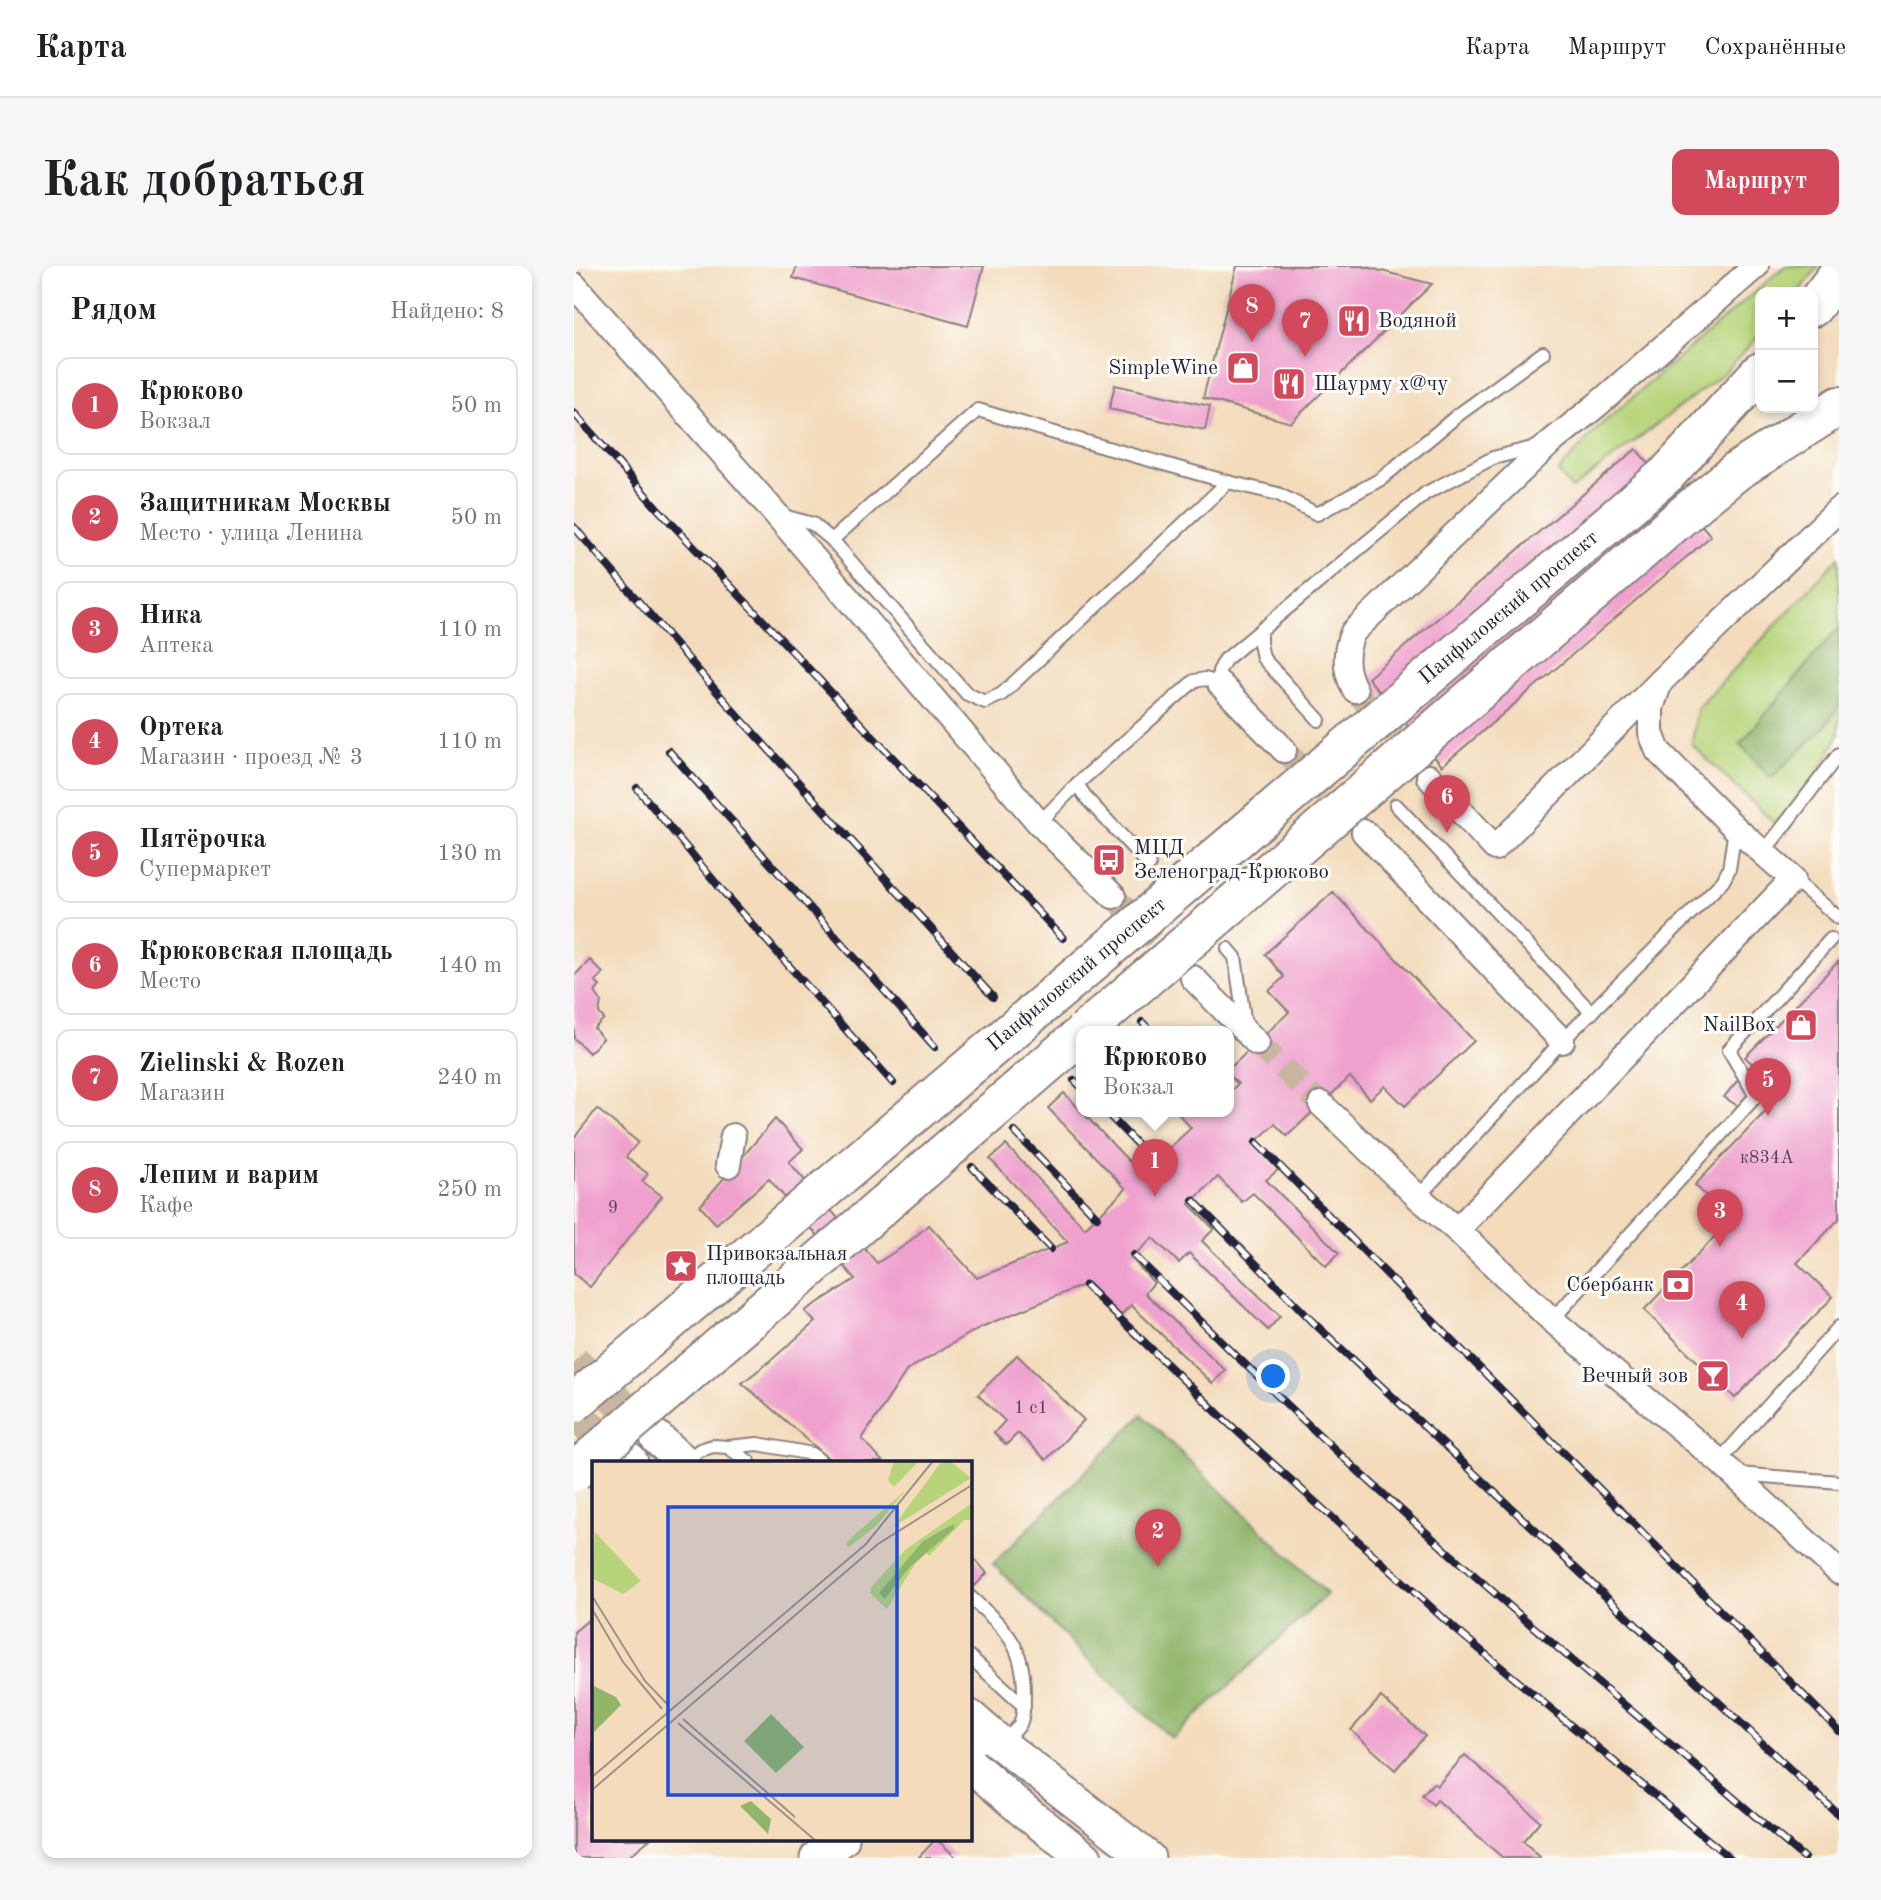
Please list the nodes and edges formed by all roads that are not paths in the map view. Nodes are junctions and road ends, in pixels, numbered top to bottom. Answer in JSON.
{"nodes":[{"id":1,"x":1756,"y":266,"type":"edge"},
{"id":2,"x":1839,"y":273,"type":"edge"},
{"id":3,"x":574,"y":285,"type":"edge"},
{"id":4,"x":1818,"y":300,"type":"edge"},
{"id":5,"x":1543,"y":353,"type":"dead end"},
{"id":6,"x":1755,"y":377,"type":"edge"},
{"id":7,"x":1839,"y":406,"type":"edge"},
{"id":8,"x":1550,"y":443,"type":"junction"},
{"id":9,"x":1228,"y":482,"type":"junction"},
{"id":10,"x":1839,"y":509,"type":"edge"},
{"id":11,"x":776,"y":514,"type":"junction"},
{"id":12,"x":832,"y":540,"type":"junction"},
{"id":13,"x":1260,"y":631,"type":"junction"},
{"id":14,"x":1660,"y":682,"type":"junction"},
{"id":15,"x":1220,"y":684,"type":"junction"},
{"id":16,"x":1354,"y":690,"type":"tunnel mouth"},
{"id":17,"x":1319,"y":720,"type":"dead end"},
{"id":18,"x":1284,"y":750,"type":"tunnel mouth"},
{"id":19,"x":1839,"y":754,"type":"edge"},
{"id":20,"x":1429,"y":777,"type":"tunnel mouth"},
{"id":21,"x":1077,"y":784,"type":"junction"},
{"id":22,"x":1396,"y":805,"type":"dead end"},
{"id":23,"x":1039,"y":822,"type":"junction"},
{"id":24,"x":1735,"y":828,"type":"junction"},
{"id":25,"x":1364,"y":832,"type":"tunnel mouth"},
{"id":26,"x":1763,"y":853,"type":"junction"},
{"id":27,"x":1149,"y":865,"type":"dead end"},
{"id":28,"x":1793,"y":879,"type":"junction"},
{"id":29,"x":1112,"y":895,"type":"tunnel mouth"},
{"id":30,"x":1839,"y":918,"type":"edge"},
{"id":31,"x":1831,"y":939,"type":"dead end"},
{"id":32,"x":1228,"y":949,"type":"dead end"},
{"id":33,"x":1193,"y":978,"type":"tunnel mouth"},
{"id":34,"x":1592,"y":1013,"type":"junction"},
{"id":35,"x":1090,"y":1026,"type":"edge"},
{"id":36,"x":1251,"y":1037,"type":"joint"},
{"id":37,"x":1076,"y":1038,"type":"edge"},
{"id":38,"x":1562,"y":1041,"type":"junction"},
{"id":39,"x":1321,"y":1104,"type":"tunnel mouth"},
{"id":40,"x":733,"y":1136,"type":"dead end"},
{"id":41,"x":728,"y":1165,"type":"dead end"},
{"id":42,"x":1418,"y":1197,"type":"junction"},
{"id":43,"x":1457,"y":1230,"type":"junction"},
{"id":44,"x":1552,"y":1320,"type":"junction"},
{"id":45,"x":1839,"y":1327,"type":"edge"},
{"id":46,"x":574,"y":1403,"type":"edge"},
{"id":47,"x":657,"y":1438,"type":"tunnel mouth"},
{"id":48,"x":728,"y":1447,"type":"junction"},
{"id":49,"x":683,"y":1461,"type":"edge"},
{"id":50,"x":685,"y":1461,"type":"edge"},
{"id":51,"x":748,"y":1461,"type":"edge"},
{"id":52,"x":820,"y":1461,"type":"edge"},
{"id":53,"x":1726,"y":1467,"type":"junction"},
{"id":54,"x":574,"y":1472,"type":"edge"},
{"id":55,"x":1839,"y":1482,"type":"edge"},
{"id":56,"x":1839,"y":1572,"type":"edge"},
{"id":57,"x":971,"y":1598,"type":"edge"},
{"id":58,"x":971,"y":1658,"type":"edge"},
{"id":59,"x":1024,"y":1706,"type":"junction"},
{"id":60,"x":971,"y":1719,"type":"edge"},
{"id":61,"x":985,"y":1746,"type":"edge"},
{"id":62,"x":971,"y":1765,"type":"edge"},
{"id":63,"x":841,"y":1840,"type":"edge"},
{"id":64,"x":817,"y":1858,"type":"edge"},
{"id":65,"x":1085,"y":1858,"type":"edge"},
{"id":66,"x":1148,"y":1858,"type":"edge"}],
"edges":[{"from":1,"to":8,"type":"street"},
{"from":2,"to":4,"type":"main road"},
{"from":3,"to":11,"type":"street"},
{"from":5,"to":9,"type":"lane"},
{"from":6,"to":46,"type":"main road","name":"Панфиловский проспект","bridge":true},
{"from":7,"to":35,"type":"main road","name":"Панфиловский проспект","bridge":true},
{"from":8,"to":13,"type":"lane"},
{"from":8,"to":16,"type":"street"},
{"from":9,"to":12,"type":"lane"},
{"from":9,"to":12,"type":"lane"},
{"from":10,"to":14,"type":"street"},
{"from":11,"to":12,"type":"lane"},
{"from":11,"to":23,"type":"street"},
{"from":13,"to":15,"type":"lane"},
{"from":13,"to":17,"type":"lane"},
{"from":14,"to":20,"type":"street"},
{"from":14,"to":24,"type":"street"},
{"from":15,"to":18,"type":"street"},
{"from":15,"to":21,"type":"lane"},
{"from":19,"to":26,"type":"lane"},
{"from":21,"to":23,"type":"lane"},
{"from":21,"to":27,"type":"lane"},
{"from":22,"to":34,"type":"lane"},
{"from":23,"to":29,"type":"street"},
{"from":24,"to":26,"type":"street"},
{"from":24,"to":34,"type":"lane"},
{"from":25,"to":38,"type":"street"},
{"from":26,"to":28,"type":"street"},
{"from":28,"to":30,"type":"lane"},
{"from":28,"to":43,"type":"street"},
{"from":31,"to":44,"type":"lane"},
{"from":32,"to":36,"type":"lane"},
{"from":33,"to":36,"type":"street"},
{"from":34,"to":38,"type":"lane"},
{"from":37,"to":54,"type":"main road","name":"Панфиловский проспект","bridge":true},
{"from":38,"to":42,"type":"lane"},
{"from":39,"to":42,"type":"street"},
{"from":40,"to":41,"type":"street"},
{"from":42,"to":43,"type":"street"},
{"from":43,"to":44,"type":"street"},
{"from":44,"to":53,"type":"street"},
{"from":45,"to":53,"type":"lane"},
{"from":47,"to":49,"type":"main road"},
{"from":48,"to":50,"type":"lane"},
{"from":48,"to":51,"type":"lane"},
{"from":48,"to":52,"type":"lane"},
{"from":53,"to":55,"type":"lane"},
{"from":53,"to":56,"type":"street"},
{"from":57,"to":59,"type":"lane"},
{"from":58,"to":59,"type":"lane"},
{"from":59,"to":61,"type":"lane"},
{"from":60,"to":61,"type":"main road"},
{"from":61,"to":66,"type":"main road"},
{"from":62,"to":65,"type":"main road"},
{"from":63,"to":64,"type":"main road"}]}
